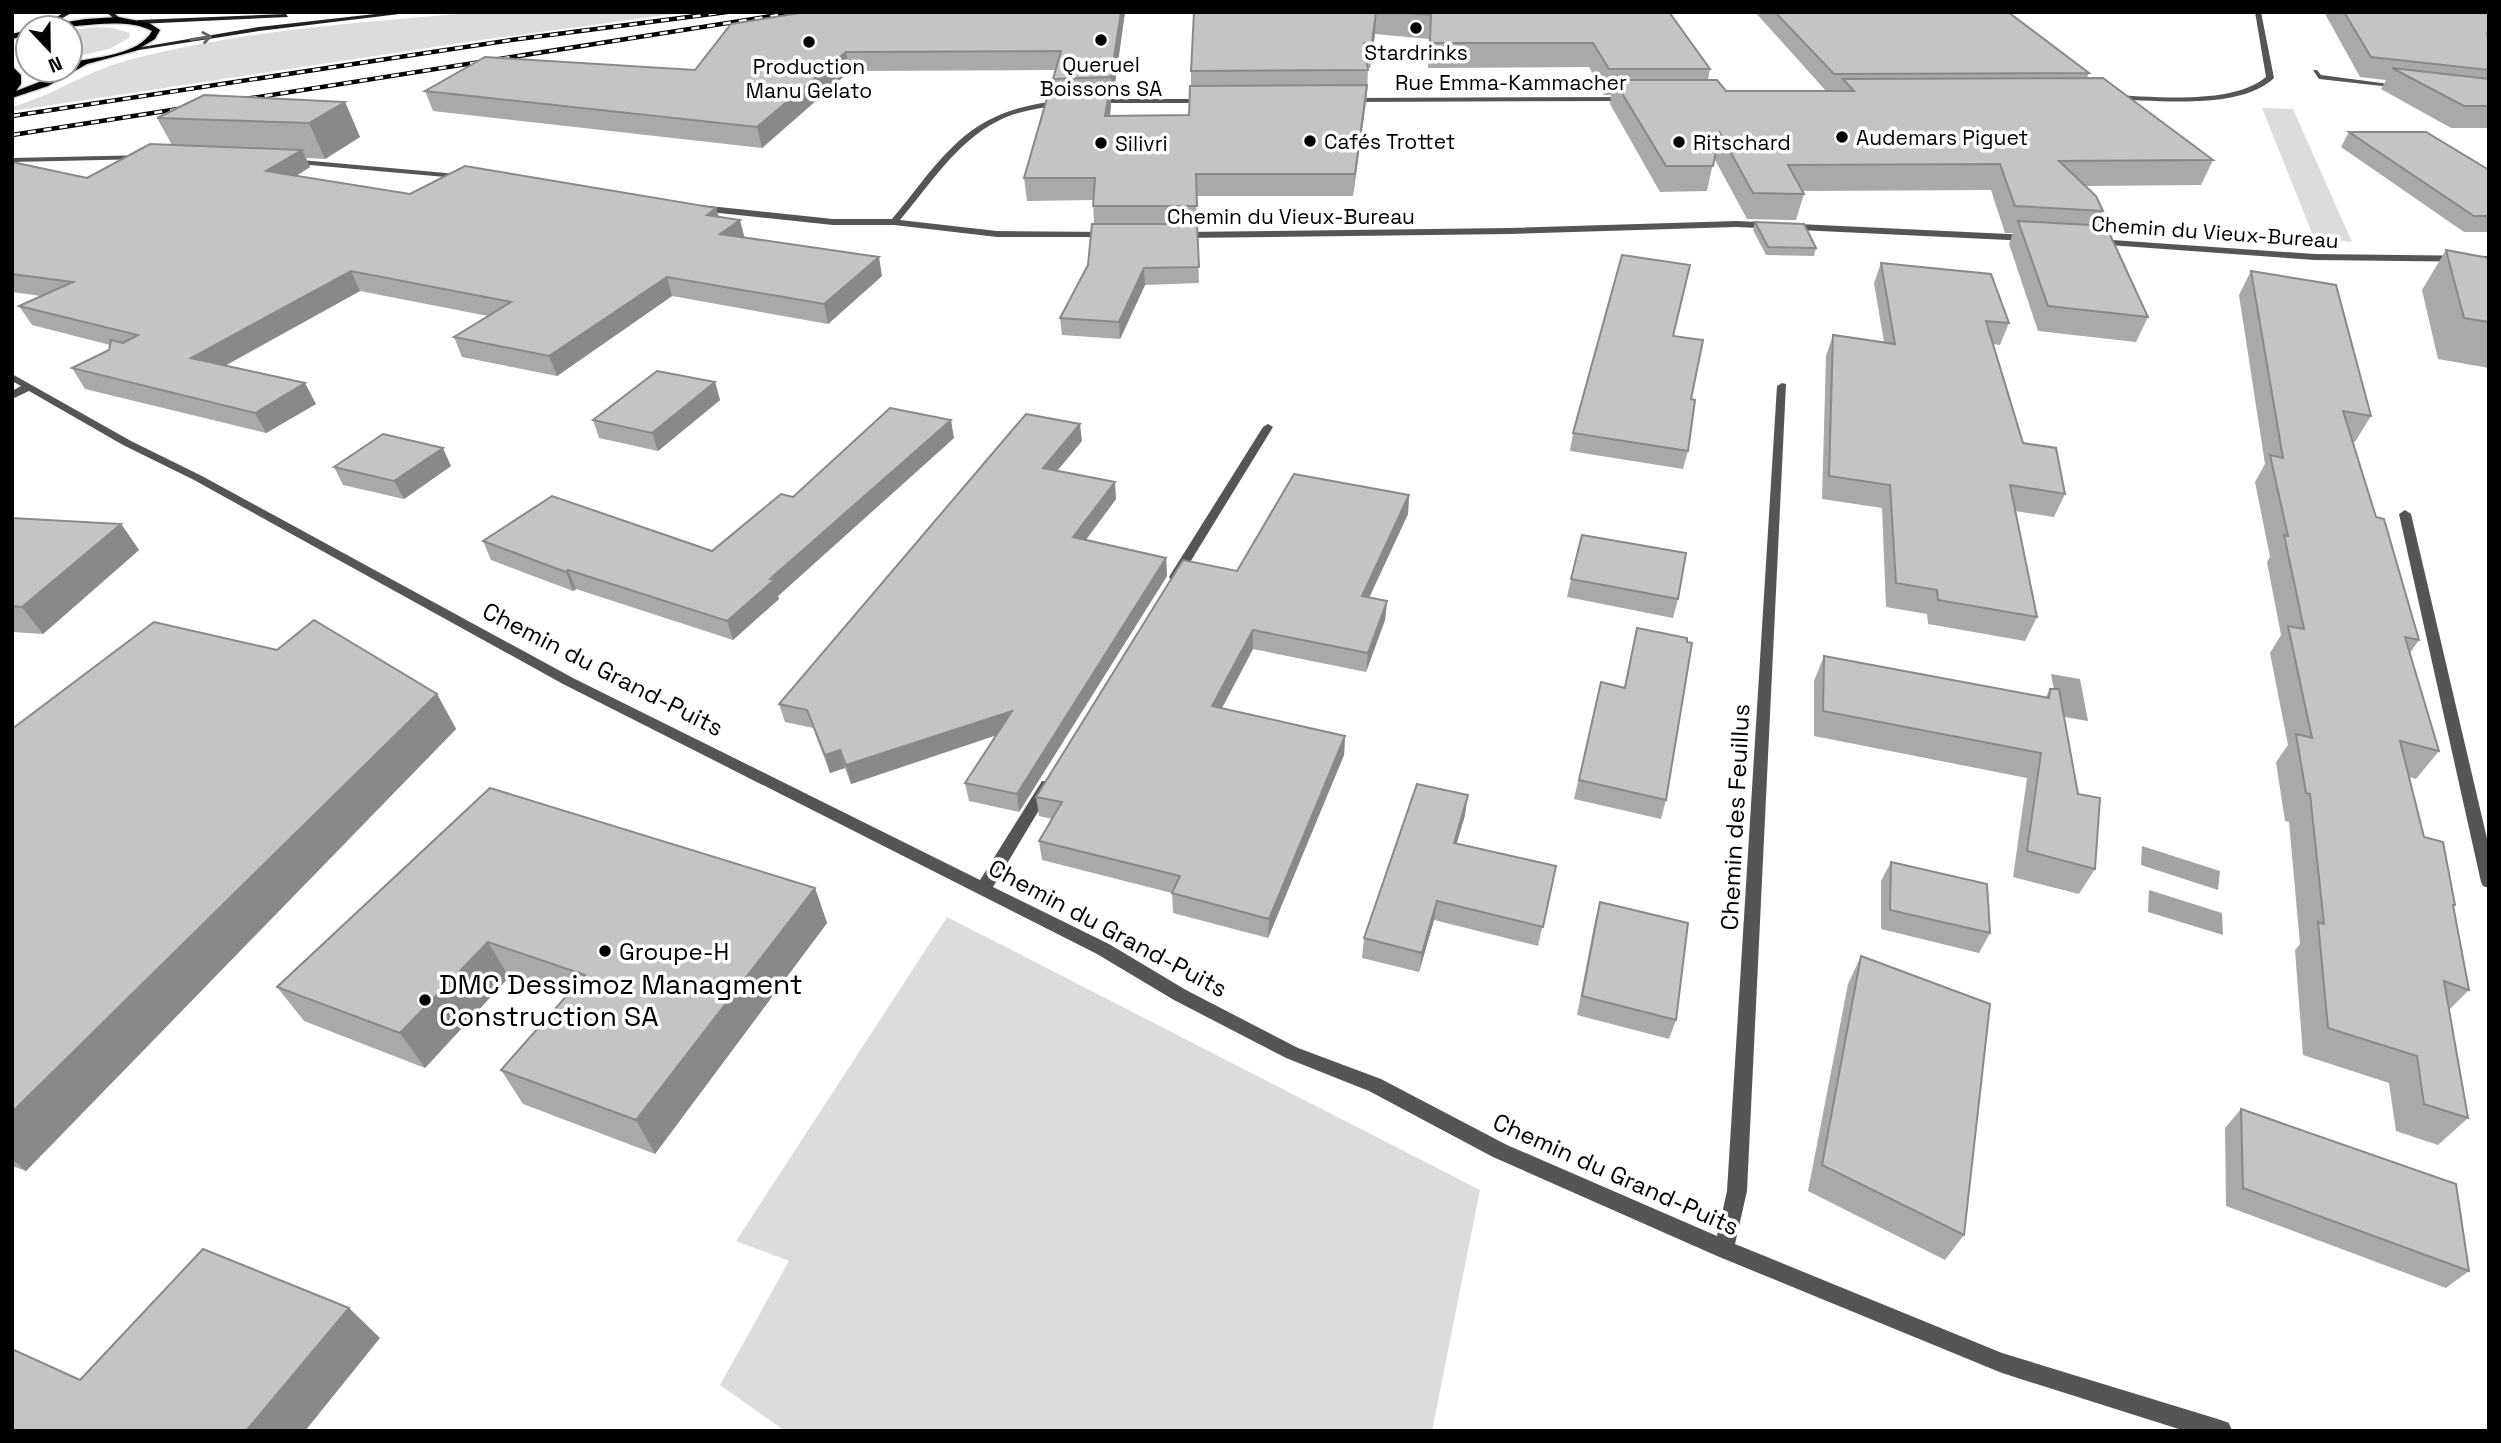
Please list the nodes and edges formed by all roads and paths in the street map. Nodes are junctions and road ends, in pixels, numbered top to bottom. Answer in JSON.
{"nodes":[{"id":1,"x":109,"y":12,"type":"edge"},
{"id":2,"x":413,"y":12,"type":"edge"},
{"id":3,"x":2258,"y":12,"type":"edge"},
{"id":4,"x":296,"y":15,"type":"dead end"},
{"id":5,"x":119,"y":20,"type":"junction"},
{"id":6,"x":84,"y":22,"type":"edge"},
{"id":7,"x":138,"y":22,"type":"junction"},
{"id":8,"x":133,"y":49,"type":"junction"},
{"id":9,"x":87,"y":62,"type":"junction"},
{"id":10,"x":84,"y":63,"type":"edge"},
{"id":11,"x":12,"y":69,"type":"edge"},
{"id":12,"x":2315,"y":71,"type":"dead end"},
{"id":13,"x":2410,"y":87,"type":"edge"},
{"id":14,"x":12,"y":92,"type":"edge"},
{"id":15,"x":2106,"y":97,"type":"edge"},
{"id":16,"x":1638,"y":99,"type":"edge"},
{"id":17,"x":1338,"y":100,"type":"edge"},
{"id":18,"x":1214,"y":101,"type":"edge"},
{"id":19,"x":157,"y":157,"type":"edge"},
{"id":20,"x":12,"y":160,"type":"edge"},
{"id":21,"x":278,"y":160,"type":"edge"},
{"id":22,"x":484,"y":178,"type":"edge"},
{"id":23,"x":689,"y":207,"type":"edge"},
{"id":24,"x":894,"y":222,"type":"junction"},
{"id":25,"x":1125,"y":235,"type":"edge"},
{"id":26,"x":1167,"y":235,"type":"edge"},
{"id":27,"x":2035,"y":239,"type":"edge"},
{"id":28,"x":2089,"y":242,"type":"edge"},
{"id":29,"x":2489,"y":259,"type":"edge"},
{"id":30,"x":12,"y":377,"type":"edge"},
{"id":31,"x":29,"y":386,"type":"junction"},
{"id":32,"x":1782,"y":386,"type":"dead end"},
{"id":33,"x":12,"y":396,"type":"edge"},
{"id":34,"x":1268,"y":427,"type":"dead end"},
{"id":35,"x":2405,"y":514,"type":"dead end"},
{"id":36,"x":1166,"y":592,"type":"edge"},
{"id":37,"x":1058,"y":768,"type":"edge"},
{"id":38,"x":2489,"y":882,"type":"edge"},
{"id":39,"x":984,"y":888,"type":"junction"},
{"id":40,"x":1724,"y":1249,"type":"junction"},
{"id":41,"x":2221,"y":1431,"type":"edge"}],
"edges":[{"from":1,"to":5,"type":"main road"},
{"from":8,"to":2,"type":"main road","one_way":true},
{"from":3,"to":15,"type":"street"},
{"from":4,"to":7,"type":"main road"},
{"from":5,"to":6,"type":"main road"},
{"from":5,"to":7,"type":"main road"},
{"from":7,"to":8,"type":"main road"},
{"from":8,"to":9,"type":"main road"},
{"from":9,"to":10,"type":"main road"},
{"from":9,"to":14,"type":"main road"},
{"from":11,"to":14,"type":"main road"},
{"from":12,"to":13,"type":"street"},
{"from":16,"to":17,"type":"street","name":"Rue Emma-Kammacher"},
{"from":18,"to":24,"type":"street"},
{"from":19,"to":20,"type":"street"},
{"from":21,"to":22,"type":"street"},
{"from":23,"to":24,"type":"street"},
{"from":24,"to":25,"type":"street"},
{"from":26,"to":27,"type":"street","name":"Chemin du Vieux-Bureau"},
{"from":28,"to":29,"type":"street","name":"Chemin du Vieux-Bureau"},
{"from":30,"to":31,"type":"street","name":"Chemin du Grand-Puits"},
{"from":31,"to":33,"type":"street"},
{"from":31,"to":39,"type":"street","name":"Chemin du Grand-Puits"},
{"from":32,"to":40,"type":"street","name":"Chemin des Feuillus"},
{"from":34,"to":36,"type":"street"},
{"from":35,"to":38,"type":"street"},
{"from":37,"to":39,"type":"street"},
{"from":39,"to":40,"type":"street","name":"Chemin du Grand-Puits"},
{"from":40,"to":41,"type":"street","name":"Chemin du Grand-Puits"}]}
